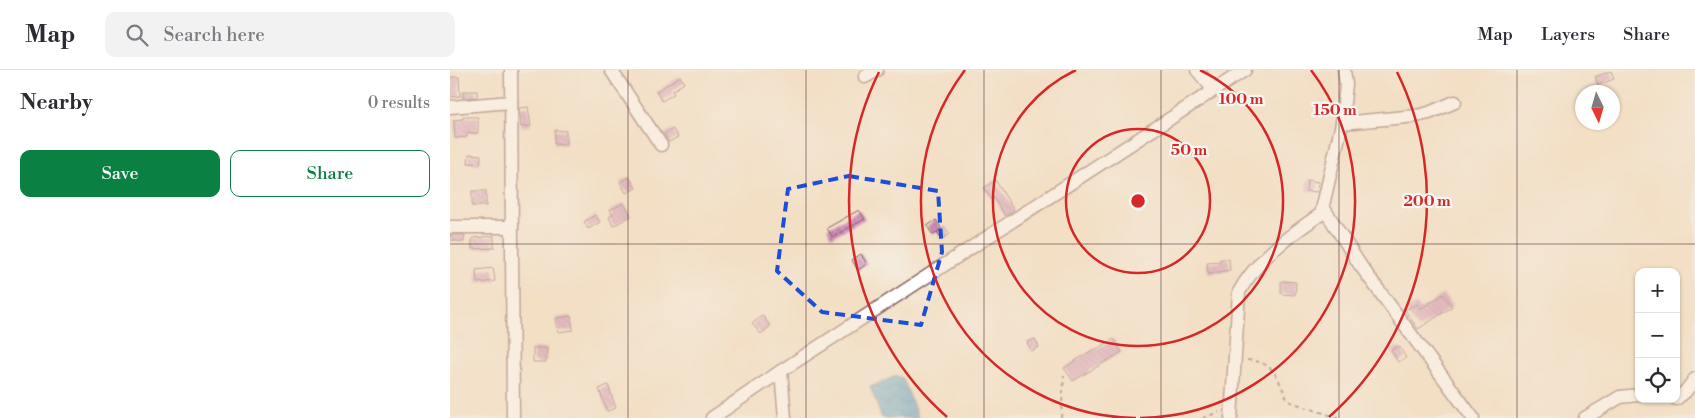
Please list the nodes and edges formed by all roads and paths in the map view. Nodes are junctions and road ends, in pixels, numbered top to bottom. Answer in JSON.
{"nodes":[{"id":1,"x":511,"y":70,"type":"edge"},
{"id":2,"x":611,"y":70,"type":"edge"},
{"id":3,"x":877,"y":70,"type":"edge"},
{"id":4,"x":1197,"y":70,"type":"edge"},
{"id":5,"x":1244,"y":70,"type":"edge"},
{"id":6,"x":1344,"y":70,"type":"edge"},
{"id":7,"x":866,"y":77,"type":"dead end"},
{"id":8,"x":1214,"y":90,"type":"junction"},
{"id":9,"x":511,"y":102,"type":"junction"},
{"id":10,"x":1455,"y":102,"type":"dead end"},
{"id":11,"x":450,"y":107,"type":"edge"},
{"id":12,"x":1342,"y":122,"type":"junction"},
{"id":13,"x":661,"y":145,"type":"dead end"},
{"id":14,"x":1323,"y":207,"type":"junction"},
{"id":15,"x":450,"y":227,"type":"edge"},
{"id":16,"x":512,"y":227,"type":"junction"},
{"id":17,"x":1234,"y":360,"type":"junction"},
{"id":18,"x":781,"y":371,"type":"junction"},
{"id":19,"x":1064,"y":375,"type":"dead end"},
{"id":20,"x":1695,"y":379,"type":"edge"},
{"id":21,"x":1635,"y":395,"type":"edge"},
{"id":22,"x":1680,"y":396,"type":"edge"},
{"id":23,"x":1231,"y":413,"type":"edge"},
{"id":24,"x":512,"y":418,"type":"edge"},
{"id":25,"x":712,"y":418,"type":"edge"},
{"id":26,"x":785,"y":418,"type":"edge"},
{"id":27,"x":1060,"y":418,"type":"edge"},
{"id":28,"x":1203,"y":418,"type":"edge"},
{"id":29,"x":1338,"y":418,"type":"edge"},
{"id":30,"x":1473,"y":418,"type":"edge"},
{"id":31,"x":1585,"y":418,"type":"edge"}],
"edges":[{"from":1,"to":9,"type":"street"},
{"from":2,"to":13,"type":"street"},
{"from":3,"to":7,"type":"street"},
{"from":4,"to":8,"type":"street"},
{"from":5,"to":8,"type":"street"},
{"from":6,"to":12,"type":"street"},
{"from":8,"to":18,"type":"street"},
{"from":9,"to":11,"type":"street"},
{"from":9,"to":16,"type":"street"},
{"from":10,"to":12,"type":"street"},
{"from":12,"to":14,"type":"street"},
{"from":14,"to":17,"type":"street"},
{"from":14,"to":30,"type":"street"},
{"from":15,"to":16,"type":"street"},
{"from":16,"to":24,"type":"street"},
{"from":17,"to":23,"type":"street"},
{"from":17,"to":29,"type":"path"},
{"from":18,"to":25,"type":"street"},
{"from":18,"to":26,"type":"street"},
{"from":19,"to":27,"type":"path"},
{"from":20,"to":22,"type":"street"},
{"from":21,"to":31,"type":"street"},
{"from":23,"to":28,"type":"path"}]}
